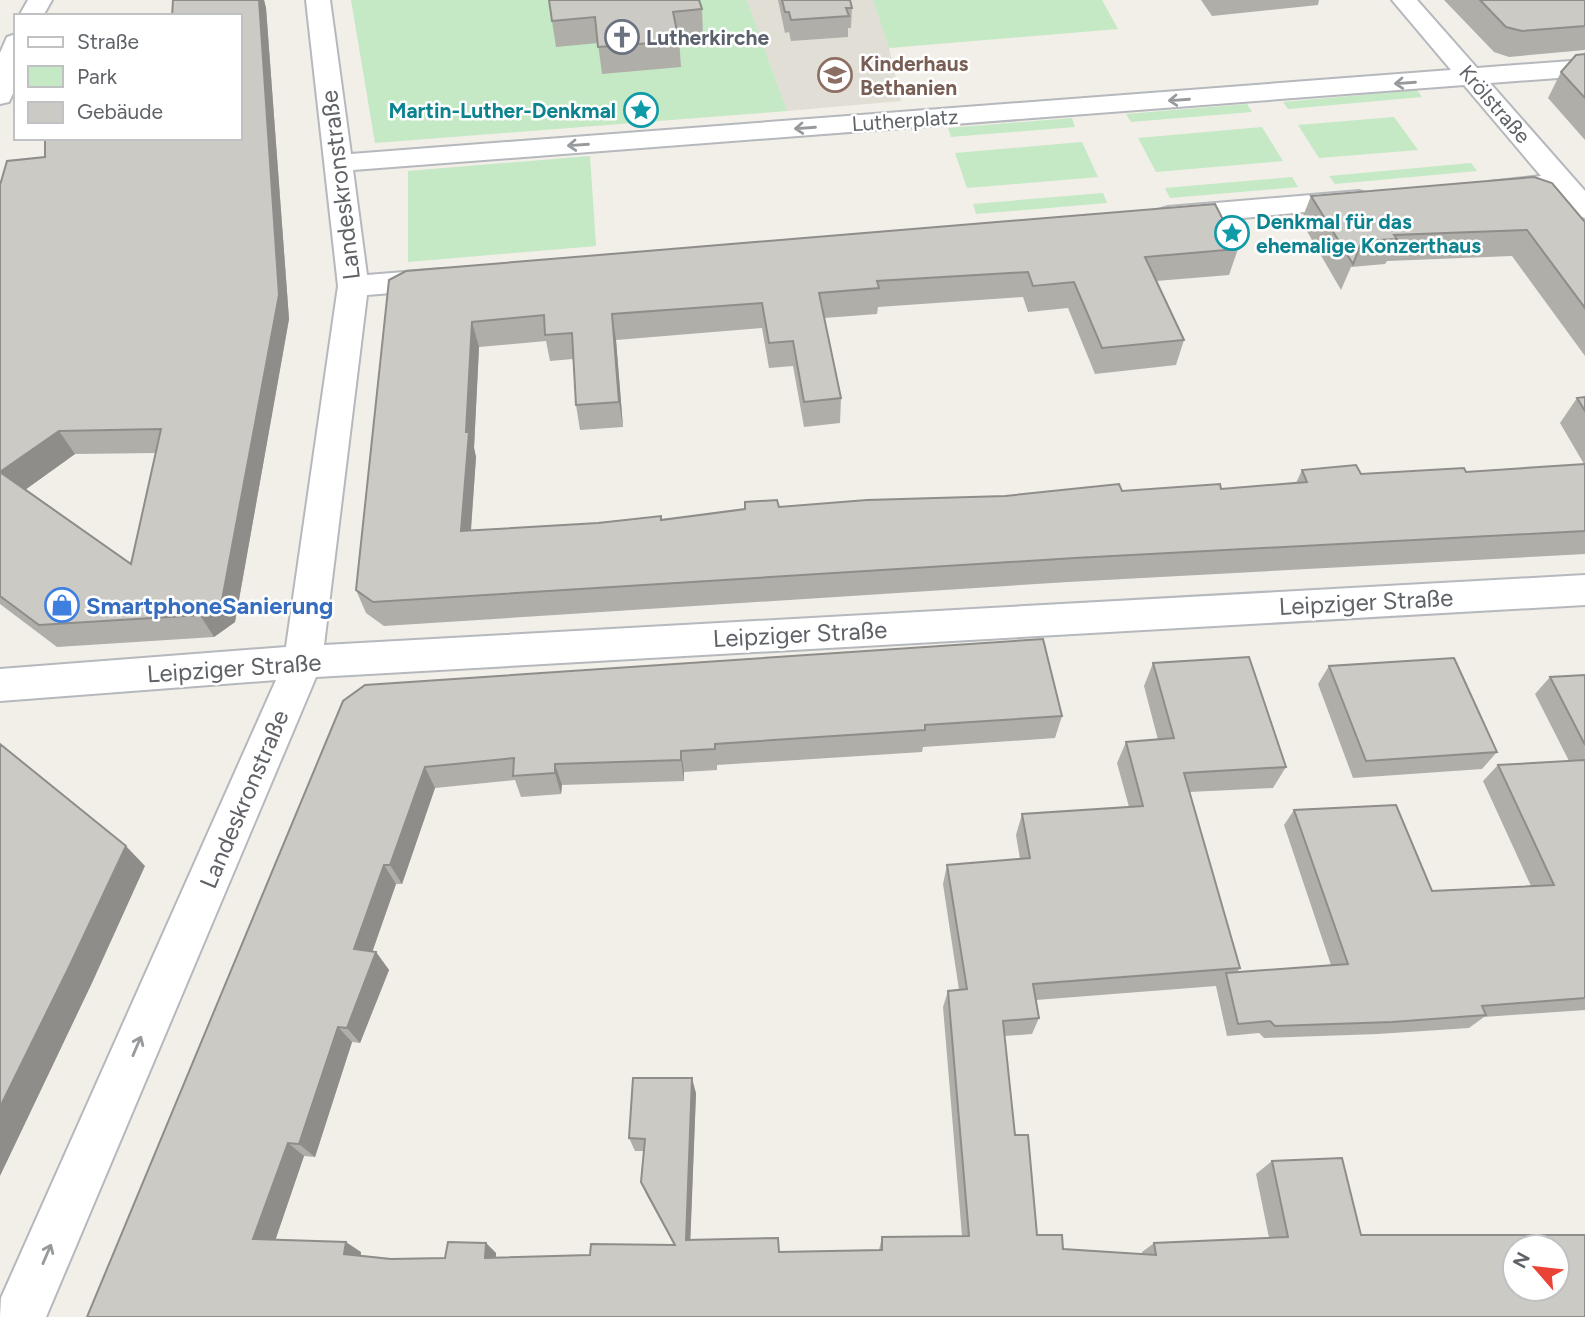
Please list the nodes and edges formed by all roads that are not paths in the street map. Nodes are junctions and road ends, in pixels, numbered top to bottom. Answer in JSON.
{"nodes":[{"id":1,"x":318,"y":0,"type":"edge"},
{"id":2,"x":1404,"y":0,"type":"edge"},
{"id":3,"x":14,"y":49,"type":"edge"},
{"id":4,"x":1585,"y":68,"type":"edge"},
{"id":5,"x":1474,"y":78,"type":"junction"},
{"id":6,"x":0,"y":96,"type":"edge"},
{"id":7,"x":337,"y":163,"type":"junction"},
{"id":8,"x":1563,"y":182,"type":"junction"},
{"id":9,"x":1474,"y":190,"type":"edge"},
{"id":10,"x":1390,"y":197,"type":"edge"},
{"id":11,"x":1585,"y":209,"type":"edge"},
{"id":12,"x":1140,"y":219,"type":"edge"},
{"id":13,"x":473,"y":276,"type":"edge"},
{"id":14,"x":353,"y":286,"type":"junction"},
{"id":15,"x":1585,"y":590,"type":"edge"},
{"id":16,"x":303,"y":662,"type":"junction"},
{"id":17,"x":5,"y":681,"type":"edge"},
{"id":18,"x":20,"y":1317,"type":"edge"}],
"edges":[{"from":1,"to":7,"type":"street","name":"Landeskronstraße"},
{"from":2,"to":5,"type":"street","name":"Krölstraße"},
{"from":3,"to":6,"type":"street"},
{"from":4,"to":5,"type":"street","name":"Lutherplatz"},
{"from":5,"to":7,"type":"street","name":"Lutherplatz","one_way":true},
{"from":5,"to":8,"type":"street","name":"Krölstraße"},
{"from":7,"to":14,"type":"street","name":"Landeskronstraße"},
{"from":8,"to":9,"type":"street"},
{"from":8,"to":11,"type":"street","name":"Krölstraße"},
{"from":10,"to":12,"type":"street"},
{"from":13,"to":14,"type":"street"},
{"from":14,"to":16,"type":"street","name":"Landeskronstraße"},
{"from":15,"to":16,"type":"street","name":"Leipziger Straße"},
{"from":16,"to":17,"type":"street","name":"Leipziger Straße"},
{"from":18,"to":16,"type":"street","name":"Landeskronstraße","one_way":true}]}
